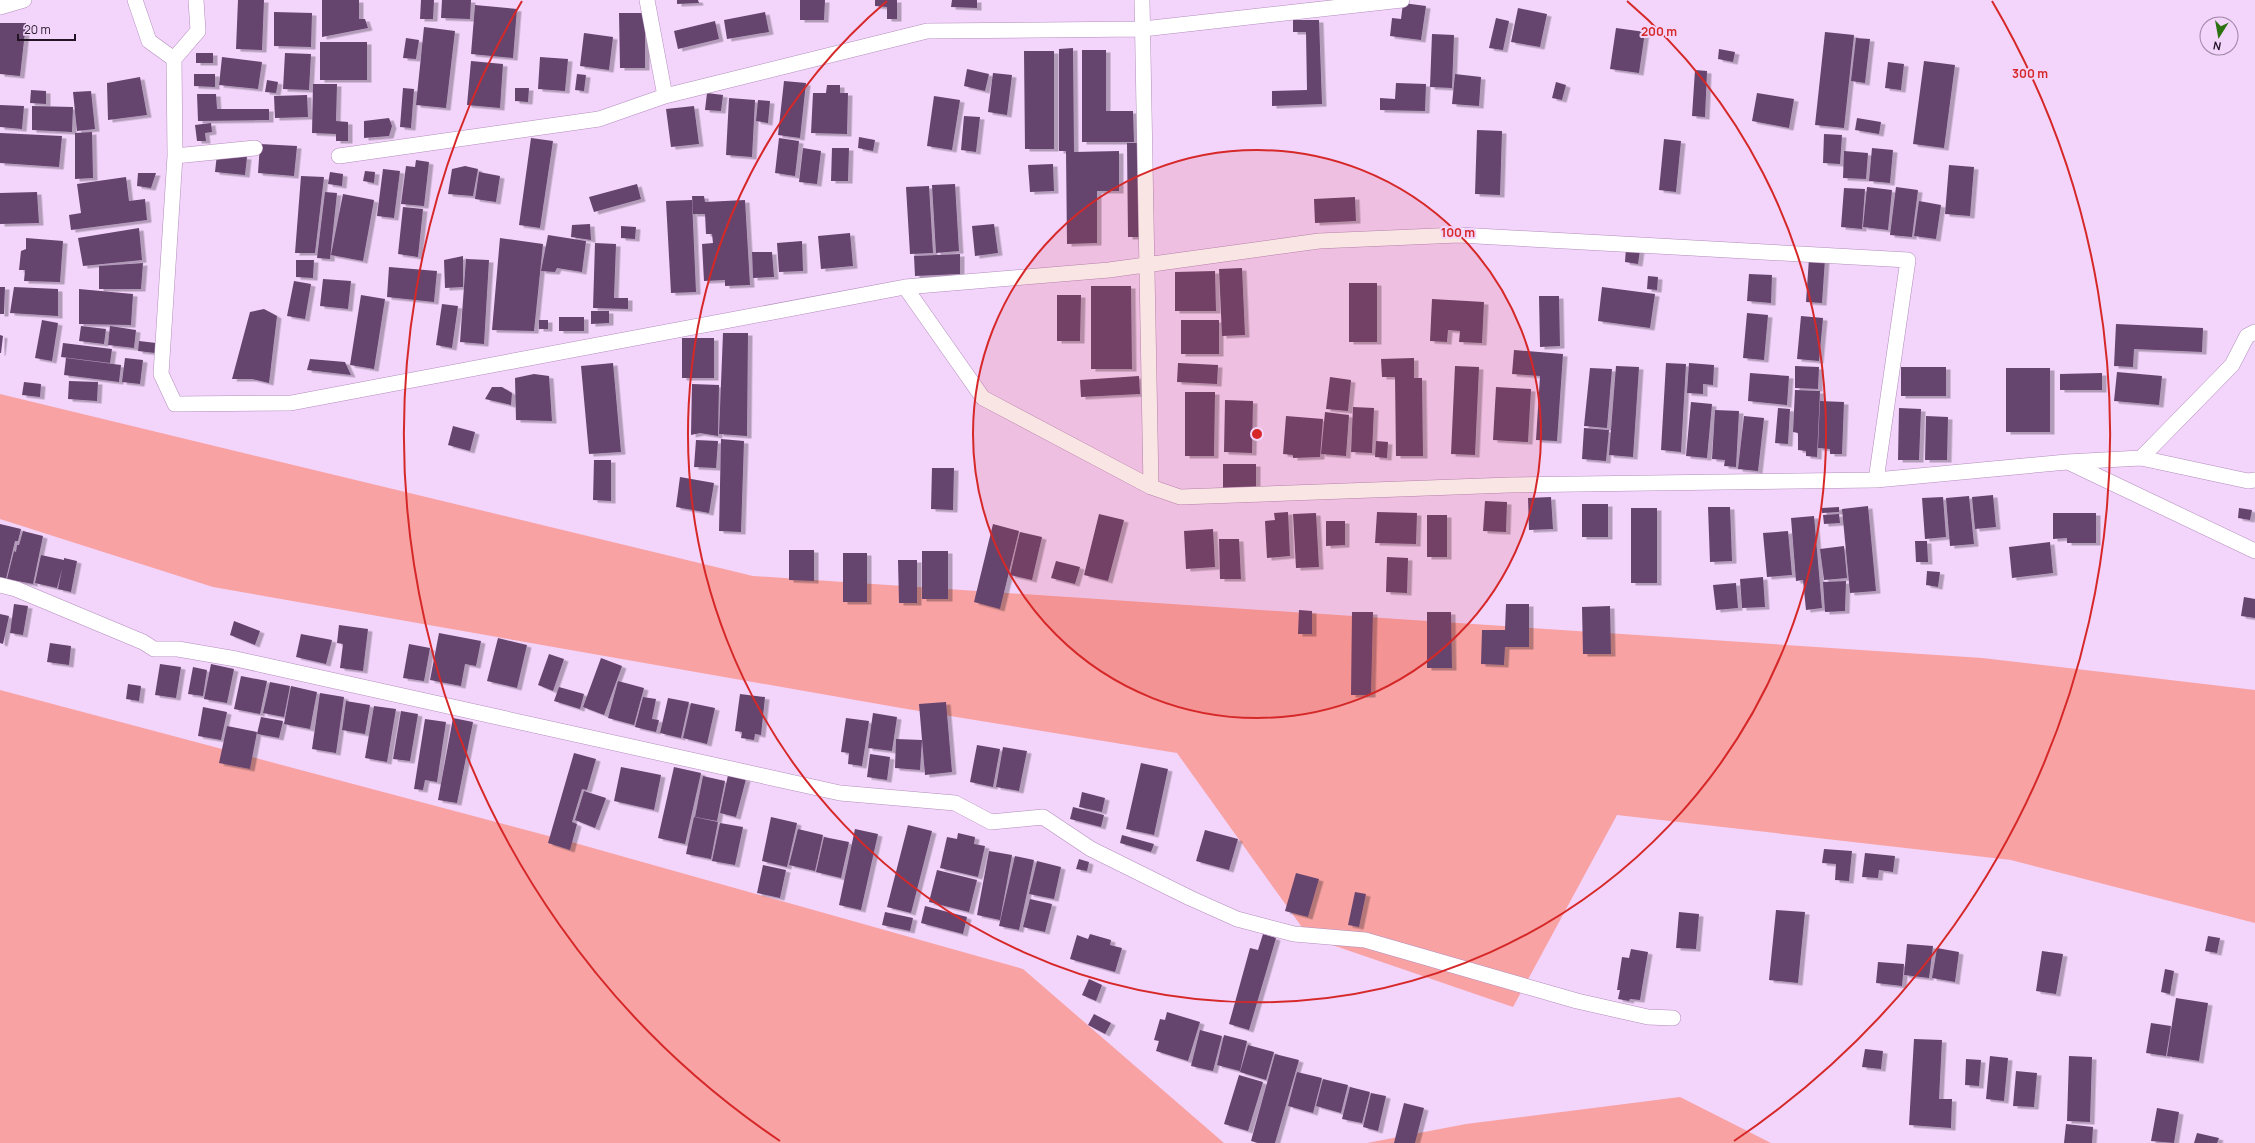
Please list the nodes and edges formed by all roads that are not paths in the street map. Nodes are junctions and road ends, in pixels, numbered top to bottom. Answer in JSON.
{"nodes":[{"id":1,"x":24,"y":0,"type":"edge"},
{"id":2,"x":135,"y":0,"type":"edge"},
{"id":3,"x":196,"y":0,"type":"edge"},
{"id":4,"x":647,"y":0,"type":"edge"},
{"id":5,"x":1142,"y":0,"type":"edge"},
{"id":6,"x":1402,"y":0,"type":"edge"},
{"id":7,"x":0,"y":7,"type":"edge"},
{"id":8,"x":1143,"y":29,"type":"junction"},
{"id":9,"x":174,"y":59,"type":"junction"},
{"id":10,"x":665,"y":96,"type":"junction"},
{"id":11,"x":255,"y":148,"type":"dead end"},
{"id":12,"x":175,"y":156,"type":"junction"},
{"id":13,"x":339,"y":156,"type":"dead end"},
{"id":14,"x":1147,"y":265,"type":"junction"},
{"id":15,"x":905,"y":287,"type":"junction"},
{"id":16,"x":2255,"y":332,"type":"edge"},
{"id":17,"x":2141,"y":458,"type":"junction"},
{"id":18,"x":2067,"y":462,"type":"junction"},
{"id":19,"x":1876,"y":480,"type":"junction"},
{"id":20,"x":2255,"y":480,"type":"edge"},
{"id":21,"x":1151,"y":487,"type":"junction"},
{"id":22,"x":2255,"y":551,"type":"edge"},
{"id":23,"x":0,"y":586,"type":"edge"},
{"id":24,"x":1673,"y":1018,"type":"dead end"}],
"edges":[{"from":1,"to":7,"type":"street"},
{"from":2,"to":9,"type":"street"},
{"from":3,"to":9,"type":"street"},
{"from":4,"to":10,"type":"street"},
{"from":5,"to":8,"type":"street"},
{"from":6,"to":8,"type":"street"},
{"from":8,"to":10,"type":"street"},
{"from":8,"to":14,"type":"street"},
{"from":9,"to":12,"type":"street"},
{"from":10,"to":13,"type":"street"},
{"from":11,"to":12,"type":"street"},
{"from":12,"to":15,"type":"street"},
{"from":14,"to":15,"type":"street"},
{"from":14,"to":19,"type":"street"},
{"from":14,"to":21,"type":"street"},
{"from":15,"to":21,"type":"street"},
{"from":16,"to":17,"type":"street"},
{"from":17,"to":18,"type":"street"},
{"from":17,"to":20,"type":"street"},
{"from":18,"to":19,"type":"street"},
{"from":18,"to":22,"type":"street"},
{"from":19,"to":21,"type":"street"},
{"from":23,"to":24,"type":"street"}]}
